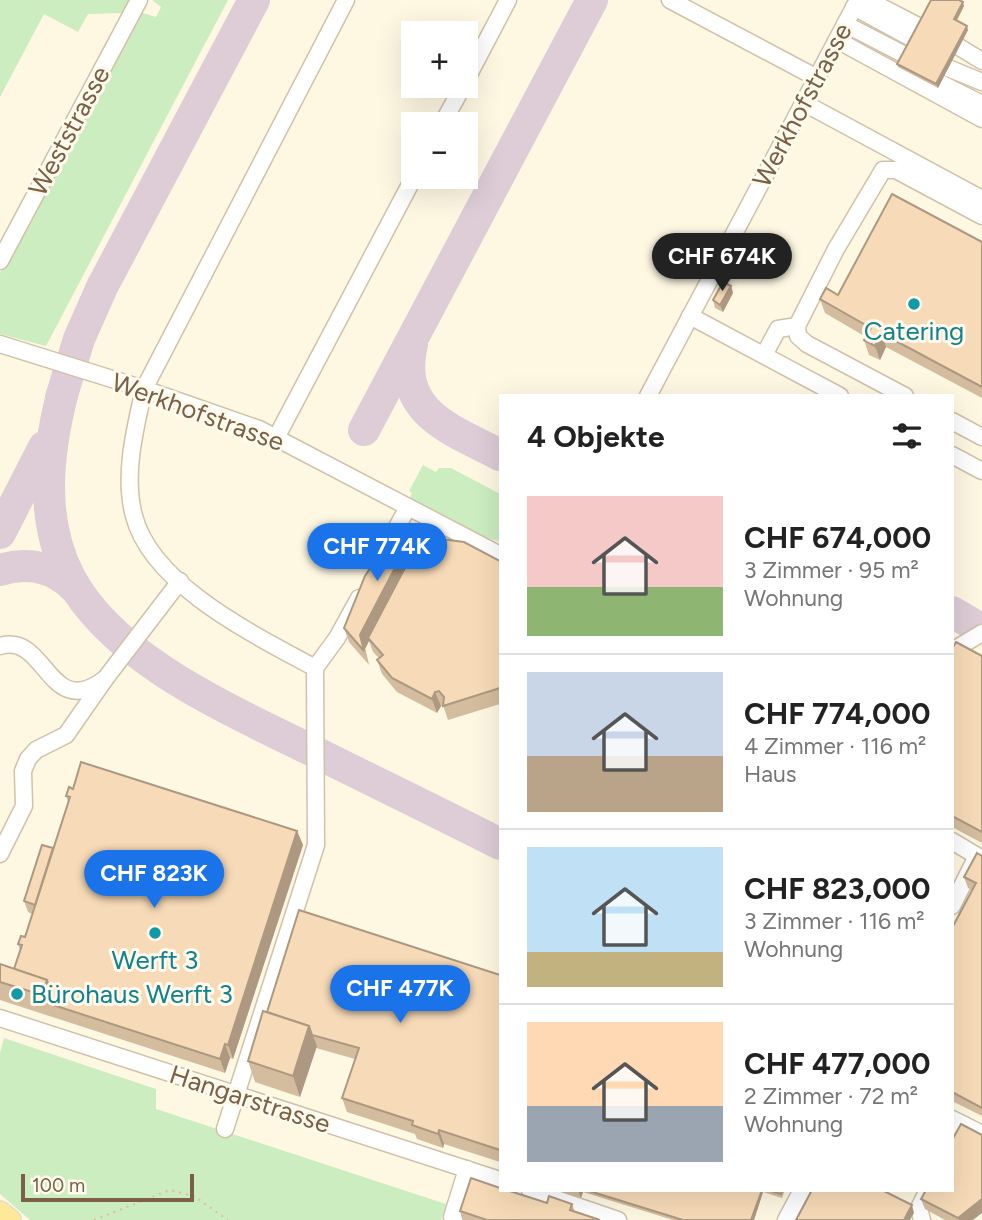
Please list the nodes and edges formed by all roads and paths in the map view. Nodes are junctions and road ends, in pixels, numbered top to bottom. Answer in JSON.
{"nodes":[{"id":1,"x":139,"y":0,"type":"edge"},
{"id":2,"x":346,"y":0,"type":"edge"},
{"id":3,"x":508,"y":0,"type":"edge"},
{"id":4,"x":670,"y":0,"type":"edge"},
{"id":5,"x":888,"y":0,"type":"edge"},
{"id":6,"x":850,"y":17,"type":"edge"},
{"id":7,"x":912,"y":42,"type":"junction"},
{"id":8,"x":982,"y":49,"type":"edge"},
{"id":9,"x":478,"y":57,"type":"edge"},
{"id":10,"x":982,"y":61,"type":"edge"},
{"id":11,"x":951,"y":62,"type":"junction"},
{"id":12,"x":982,"y":75,"type":"edge"},
{"id":13,"x":817,"y":79,"type":"junction"},
{"id":14,"x":982,"y":82,"type":"edge"},
{"id":15,"x":804,"y":103,"type":"junction"},
{"id":16,"x":982,"y":109,"type":"edge"},
{"id":17,"x":408,"y":189,"type":"edge"},
{"id":18,"x":982,"y":199,"type":"edge"},
{"id":19,"x":982,"y":216,"type":"edge"},
{"id":20,"x":0,"y":261,"type":"edge"},
{"id":21,"x":690,"y":316,"type":"junction"},
{"id":22,"x":797,"y":326,"type":"junction"},
{"id":23,"x":0,"y":344,"type":"edge"},
{"id":24,"x":764,"y":355,"type":"junction"},
{"id":25,"x":144,"y":389,"type":"junction"},
{"id":26,"x":649,"y":394,"type":"edge"},
{"id":27,"x":836,"y":394,"type":"edge"},
{"id":28,"x":901,"y":394,"type":"edge"},
{"id":29,"x":954,"y":422,"type":"edge"},
{"id":30,"x":982,"y":436,"type":"edge"},
{"id":31,"x":276,"y":438,"type":"junction"},
{"id":32,"x":954,"y":456,"type":"edge"},
{"id":33,"x":982,"y":471,"type":"edge"},
{"id":34,"x":408,"y":507,"type":"junction"},
{"id":35,"x":499,"y":554,"type":"edge"},
{"id":36,"x":180,"y":581,"type":"junction"},
{"id":37,"x":982,"y":633,"type":"edge"},
{"id":38,"x":0,"y":646,"type":"edge"},
{"id":39,"x":959,"y":648,"type":"edge"},
{"id":40,"x":982,"y":654,"type":"edge"},
{"id":41,"x":315,"y":668,"type":"junction"},
{"id":42,"x":105,"y":678,"type":"junction"},
{"id":43,"x":954,"y":842,"type":"edge"},
{"id":44,"x":0,"y":854,"type":"edge"},
{"id":45,"x":980,"y":857,"type":"edge"},
{"id":46,"x":954,"y":902,"type":"edge"},
{"id":47,"x":0,"y":1018,"type":"edge"},
{"id":48,"x":236,"y":1094,"type":"junction"},
{"id":49,"x":958,"y":1122,"type":"edge"},
{"id":50,"x":225,"y":1129,"type":"dead end"},
{"id":51,"x":982,"y":1134,"type":"edge"},
{"id":52,"x":467,"y":1169,"type":"junction"},
{"id":53,"x":499,"y":1180,"type":"edge"},
{"id":54,"x":536,"y":1192,"type":"edge"},
{"id":55,"x":801,"y":1192,"type":"edge"},
{"id":56,"x":927,"y":1192,"type":"edge"},
{"id":57,"x":0,"y":1212,"type":"edge"},
{"id":58,"x":10,"y":1220,"type":"edge"},
{"id":59,"x":94,"y":1220,"type":"edge"},
{"id":60,"x":228,"y":1220,"type":"edge"},
{"id":61,"x":454,"y":1220,"type":"edge"},
{"id":62,"x":618,"y":1220,"type":"edge"},
{"id":63,"x":786,"y":1220,"type":"edge"},
{"id":64,"x":922,"y":1220,"type":"edge"}],
"edges":[{"from":1,"to":20,"type":"lane","name":"Weststrasse"},
{"from":2,"to":25,"type":"lane"},
{"from":3,"to":9,"type":"lane"},
{"from":4,"to":13,"type":"lane"},
{"from":5,"to":7,"type":"lane"},
{"from":6,"to":7,"type":"lane"},
{"from":6,"to":7,"type":"lane"},
{"from":6,"to":13,"type":"lane","name":"Werkhofstrasse"},
{"from":6,"to":16,"type":"lane"},
{"from":8,"to":11,"type":"lane"},
{"from":10,"to":11,"type":"lane"},
{"from":11,"to":12,"type":"lane"},
{"from":11,"to":14,"type":"lane"},
{"from":11,"to":16,"type":"lane"},
{"from":13,"to":15,"type":"lane","name":"Werkhofstrasse"},
{"from":15,"to":18,"type":"lane"},
{"from":15,"to":21,"type":"lane","name":"Werkhofstrasse"},
{"from":17,"to":31,"type":"lane"},
{"from":19,"to":22,"type":"lane"},
{"from":21,"to":24,"type":"lane"},
{"from":21,"to":26,"type":"lane","name":"Werkhofstrasse"},
{"from":22,"to":24,"type":"lane"},
{"from":22,"to":28,"type":"lane"},
{"from":23,"to":25,"type":"lane","name":"Werkhofstrasse"},
{"from":24,"to":27,"type":"lane"},
{"from":25,"to":31,"type":"lane","name":"Werkhofstrasse"},
{"from":25,"to":36,"type":"lane"},
{"from":29,"to":30,"type":"lane"},
{"from":31,"to":34,"type":"lane","name":"Werkhofstrasse"},
{"from":32,"to":33,"type":"lane"},
{"from":34,"to":35,"type":"lane","name":"Werkhofstrasse"},
{"from":34,"to":41,"type":"lane"},
{"from":36,"to":41,"type":"lane"},
{"from":36,"to":42,"type":"lane"},
{"from":37,"to":39,"type":"lane"},
{"from":38,"to":42,"type":"lane"},
{"from":39,"to":40,"type":"lane"},
{"from":41,"to":48,"type":"lane"},
{"from":42,"to":44,"type":"lane"},
{"from":43,"to":45,"type":"lane"},
{"from":45,"to":46,"type":"lane"},
{"from":47,"to":48,"type":"lane","name":"Hangarstrasse"},
{"from":48,"to":50,"type":"lane"},
{"from":48,"to":52,"type":"lane","name":"Hangarstrasse"},
{"from":49,"to":51,"type":"lane"},
{"from":52,"to":53,"type":"lane","name":"Hangarstrasse"},
{"from":52,"to":61,"type":"lane"},
{"from":54,"to":62,"type":"lane"},
{"from":55,"to":63,"type":"lane"},
{"from":56,"to":64,"type":"lane"},
{"from":57,"to":58,"type":"main road"},
{"from":59,"to":60,"type":"path"}]}
